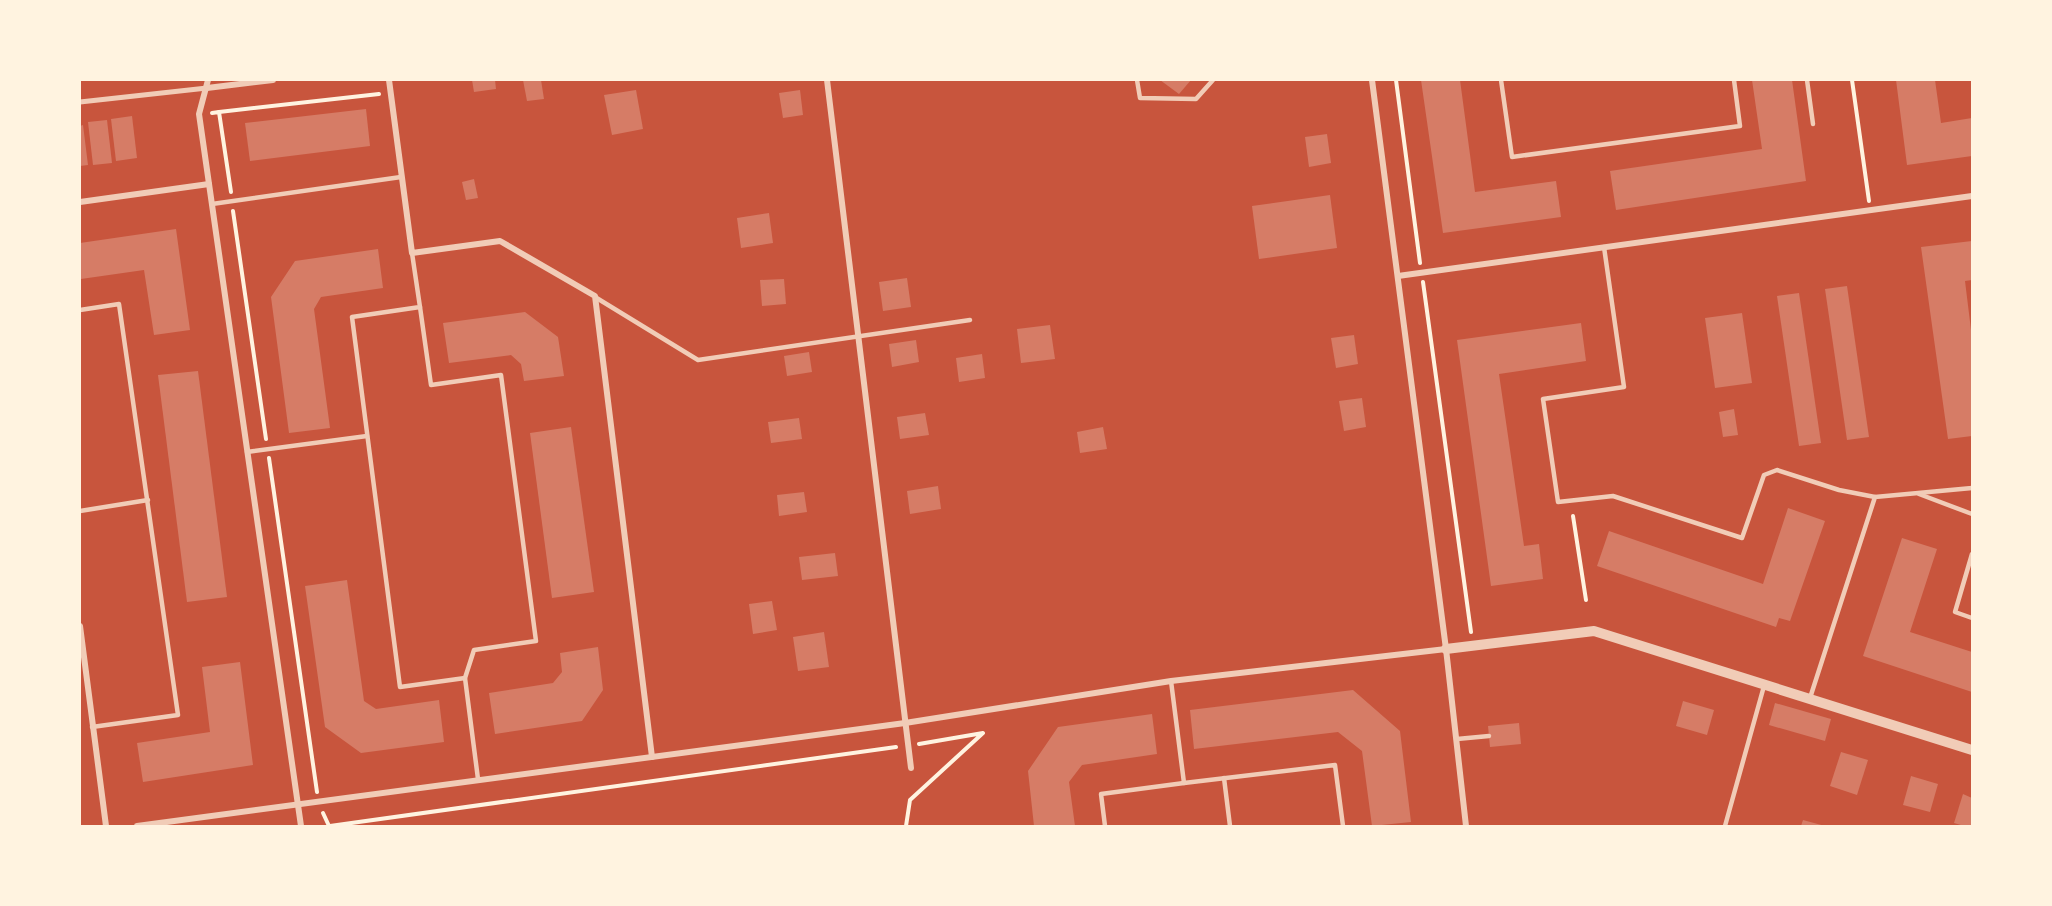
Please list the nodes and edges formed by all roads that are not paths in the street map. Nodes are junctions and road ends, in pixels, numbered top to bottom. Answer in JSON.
{"nodes":[{"id":1,"x":208,"y":80,"type":"edge"},
{"id":2,"x":273,"y":80,"type":"edge"},
{"id":3,"x":389,"y":80,"type":"edge"},
{"id":4,"x":827,"y":80,"type":"edge"},
{"id":5,"x":1137,"y":80,"type":"edge"},
{"id":6,"x":1213,"y":80,"type":"edge"},
{"id":7,"x":1372,"y":80,"type":"edge"},
{"id":8,"x":1501,"y":80,"type":"edge"},
{"id":9,"x":1734,"y":80,"type":"edge"},
{"id":10,"x":1807,"y":80,"type":"edge"},
{"id":11,"x":207,"y":88,"type":"junction"},
{"id":12,"x":80,"y":102,"type":"edge"},
{"id":13,"x":1813,"y":124,"type":"dead end"},
{"id":14,"x":401,"y":177,"type":"junction"},
{"id":15,"x":209,"y":184,"type":"junction"},
{"id":16,"x":1972,"y":196,"type":"edge"},
{"id":17,"x":80,"y":202,"type":"edge"},
{"id":18,"x":212,"y":204,"type":"junction"},
{"id":19,"x":1604,"y":247,"type":"junction"},
{"id":20,"x":412,"y":253,"type":"junction"},
{"id":21,"x":1398,"y":276,"type":"junction"},
{"id":22,"x":595,"y":296,"type":"junction"},
{"id":23,"x":420,"y":307,"type":"junction"},
{"id":24,"x":80,"y":310,"type":"edge"},
{"id":25,"x":970,"y":320,"type":"dead end"},
{"id":26,"x":858,"y":336,"type":"junction"},
{"id":27,"x":367,"y":436,"type":"junction"},
{"id":28,"x":247,"y":452,"type":"junction"},
{"id":29,"x":1972,"y":488,"type":"edge"},
{"id":30,"x":1918,"y":494,"type":"junction"},
{"id":31,"x":1875,"y":497,"type":"junction"},
{"id":32,"x":148,"y":500,"type":"junction"},
{"id":33,"x":80,"y":510,"type":"edge"},
{"id":34,"x":1972,"y":514,"type":"edge"},
{"id":35,"x":1972,"y":554,"type":"edge"},
{"id":36,"x":1972,"y":618,"type":"edge"},
{"id":37,"x":80,"y":626,"type":"edge"},
{"id":38,"x":1446,"y":649,"type":"junction"},
{"id":39,"x":465,"y":678,"type":"junction"},
{"id":40,"x":1171,"y":681,"type":"junction"},
{"id":41,"x":1765,"y":684,"type":"junction"},
{"id":42,"x":1810,"y":698,"type":"junction"},
{"id":43,"x":904,"y":723,"type":"junction"},
{"id":44,"x":92,"y":727,"type":"junction"},
{"id":45,"x":1489,"y":736,"type":"dead end"},
{"id":46,"x":1457,"y":739,"type":"junction"},
{"id":47,"x":1972,"y":750,"type":"edge"},
{"id":48,"x":652,"y":757,"type":"junction"},
{"id":49,"x":911,"y":768,"type":"dead end"},
{"id":50,"x":1224,"y":778,"type":"junction"},
{"id":51,"x":478,"y":779,"type":"junction"},
{"id":52,"x":1184,"y":783,"type":"junction"},
{"id":53,"x":297,"y":805,"type":"junction"},
{"id":54,"x":106,"y":826,"type":"edge"},
{"id":55,"x":137,"y":826,"type":"edge"},
{"id":56,"x":301,"y":826,"type":"edge"},
{"id":57,"x":1105,"y":826,"type":"edge"},
{"id":58,"x":1230,"y":826,"type":"edge"},
{"id":59,"x":1343,"y":826,"type":"edge"},
{"id":60,"x":1466,"y":826,"type":"edge"},
{"id":61,"x":1725,"y":826,"type":"edge"}],
"edges":[{"from":1,"to":11,"type":"street"},
{"from":2,"to":11,"type":"street"},
{"from":3,"to":14,"type":"street"},
{"from":4,"to":26,"type":"street"},
{"from":5,"to":6,"type":"lane"},
{"from":7,"to":21,"type":"street"},
{"from":8,"to":9,"type":"lane"},
{"from":10,"to":13,"type":"lane"},
{"from":11,"to":12,"type":"street"},
{"from":11,"to":15,"type":"street"},
{"from":14,"to":18,"type":"lane"},
{"from":14,"to":20,"type":"street"},
{"from":15,"to":17,"type":"street"},
{"from":15,"to":18,"type":"street"},
{"from":16,"to":19,"type":"street"},
{"from":18,"to":28,"type":"street"},
{"from":19,"to":21,"type":"street"},
{"from":19,"to":31,"type":"lane"},
{"from":20,"to":22,"type":"street"},
{"from":20,"to":23,"type":"lane"},
{"from":21,"to":38,"type":"street"},
{"from":22,"to":26,"type":"lane"},
{"from":22,"to":48,"type":"street"},
{"from":23,"to":27,"type":"lane"},
{"from":23,"to":39,"type":"lane"},
{"from":24,"to":32,"type":"lane"},
{"from":25,"to":26,"type":"lane"},
{"from":26,"to":43,"type":"street"},
{"from":27,"to":28,"type":"lane"},
{"from":27,"to":39,"type":"lane"},
{"from":28,"to":53,"type":"street"},
{"from":29,"to":30,"type":"lane"},
{"from":30,"to":31,"type":"lane"},
{"from":30,"to":34,"type":"lane"},
{"from":31,"to":42,"type":"lane"},
{"from":32,"to":33,"type":"lane"},
{"from":32,"to":44,"type":"lane"},
{"from":35,"to":36,"type":"lane"},
{"from":37,"to":44,"type":"street"},
{"from":38,"to":40,"type":"street"},
{"from":38,"to":41,"type":"street"},
{"from":38,"to":46,"type":"street"},
{"from":39,"to":51,"type":"lane"},
{"from":40,"to":43,"type":"street"},
{"from":40,"to":52,"type":"lane"},
{"from":41,"to":42,"type":"street"},
{"from":41,"to":61,"type":"lane"},
{"from":42,"to":47,"type":"street"},
{"from":43,"to":48,"type":"street"},
{"from":43,"to":49,"type":"street"},
{"from":44,"to":54,"type":"street"},
{"from":45,"to":46,"type":"lane"},
{"from":46,"to":60,"type":"street"},
{"from":48,"to":51,"type":"street"},
{"from":50,"to":52,"type":"lane"},
{"from":50,"to":58,"type":"lane"},
{"from":50,"to":59,"type":"lane"},
{"from":51,"to":53,"type":"street"},
{"from":52,"to":57,"type":"lane"},
{"from":53,"to":55,"type":"street"},
{"from":53,"to":56,"type":"street"}]}
